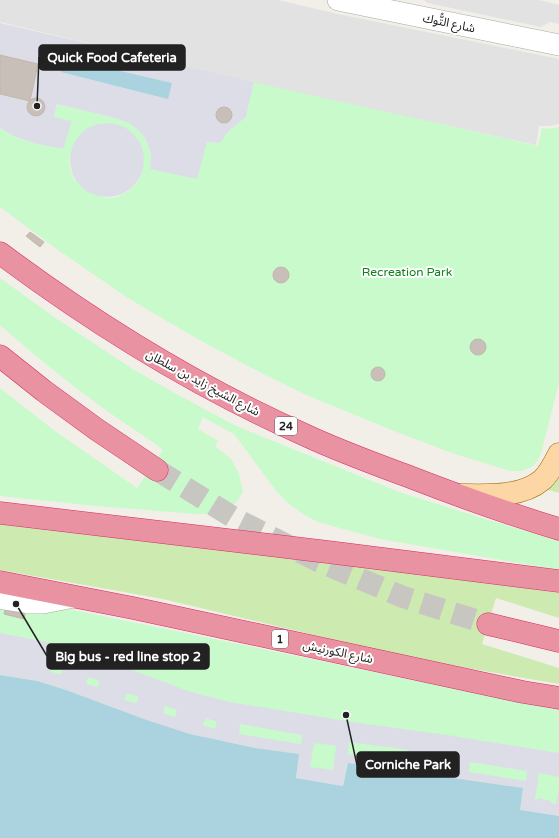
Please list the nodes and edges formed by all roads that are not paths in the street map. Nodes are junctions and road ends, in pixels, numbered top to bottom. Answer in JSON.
{"nodes":[{"id":1,"x":338,"y":0,"type":"edge"},
{"id":2,"x":559,"y":45,"type":"edge"},
{"id":3,"x":0,"y":253,"type":"edge"},
{"id":4,"x":0,"y":356,"type":"edge"},
{"id":5,"x":559,"y":454,"type":"edge"},
{"id":6,"x":158,"y":470,"type":"tunnel mouth"},
{"id":7,"x":456,"y":495,"type":"junction"},
{"id":8,"x":0,"y":513,"type":"edge"},
{"id":9,"x":559,"y":529,"type":"edge"},
{"id":10,"x":559,"y":581,"type":"edge"},
{"id":11,"x":0,"y":582,"type":"edge"},
{"id":12,"x":76,"y":597,"type":"junction"},
{"id":13,"x":0,"y":598,"type":"edge"},
{"id":14,"x":488,"y":624,"type":"tunnel mouth"},
{"id":15,"x":559,"y":641,"type":"edge"},
{"id":16,"x":559,"y":698,"type":"edge"}],
"edges":[{"from":1,"to":2,"type":"street","name":"شارع التُّوك"},
{"from":3,"to":7,"type":"highway","name":"شارع الشيخ زايد بن سلطان","number":"24"},
{"from":4,"to":6,"type":"highway"},
{"from":5,"to":7,"type":"main road"},
{"from":7,"to":9,"type":"highway","name":"شارع الشيخ زايد بن سلطان","number":"24"},
{"from":8,"to":10,"type":"highway"},
{"from":11,"to":12,"type":"highway","name":"شارع الكورنيش","number":"1"},
{"from":12,"to":13,"type":"street"},
{"from":12,"to":16,"type":"highway","name":"شارع الكورنيش","number":"1"},
{"from":14,"to":15,"type":"highway"}]}
